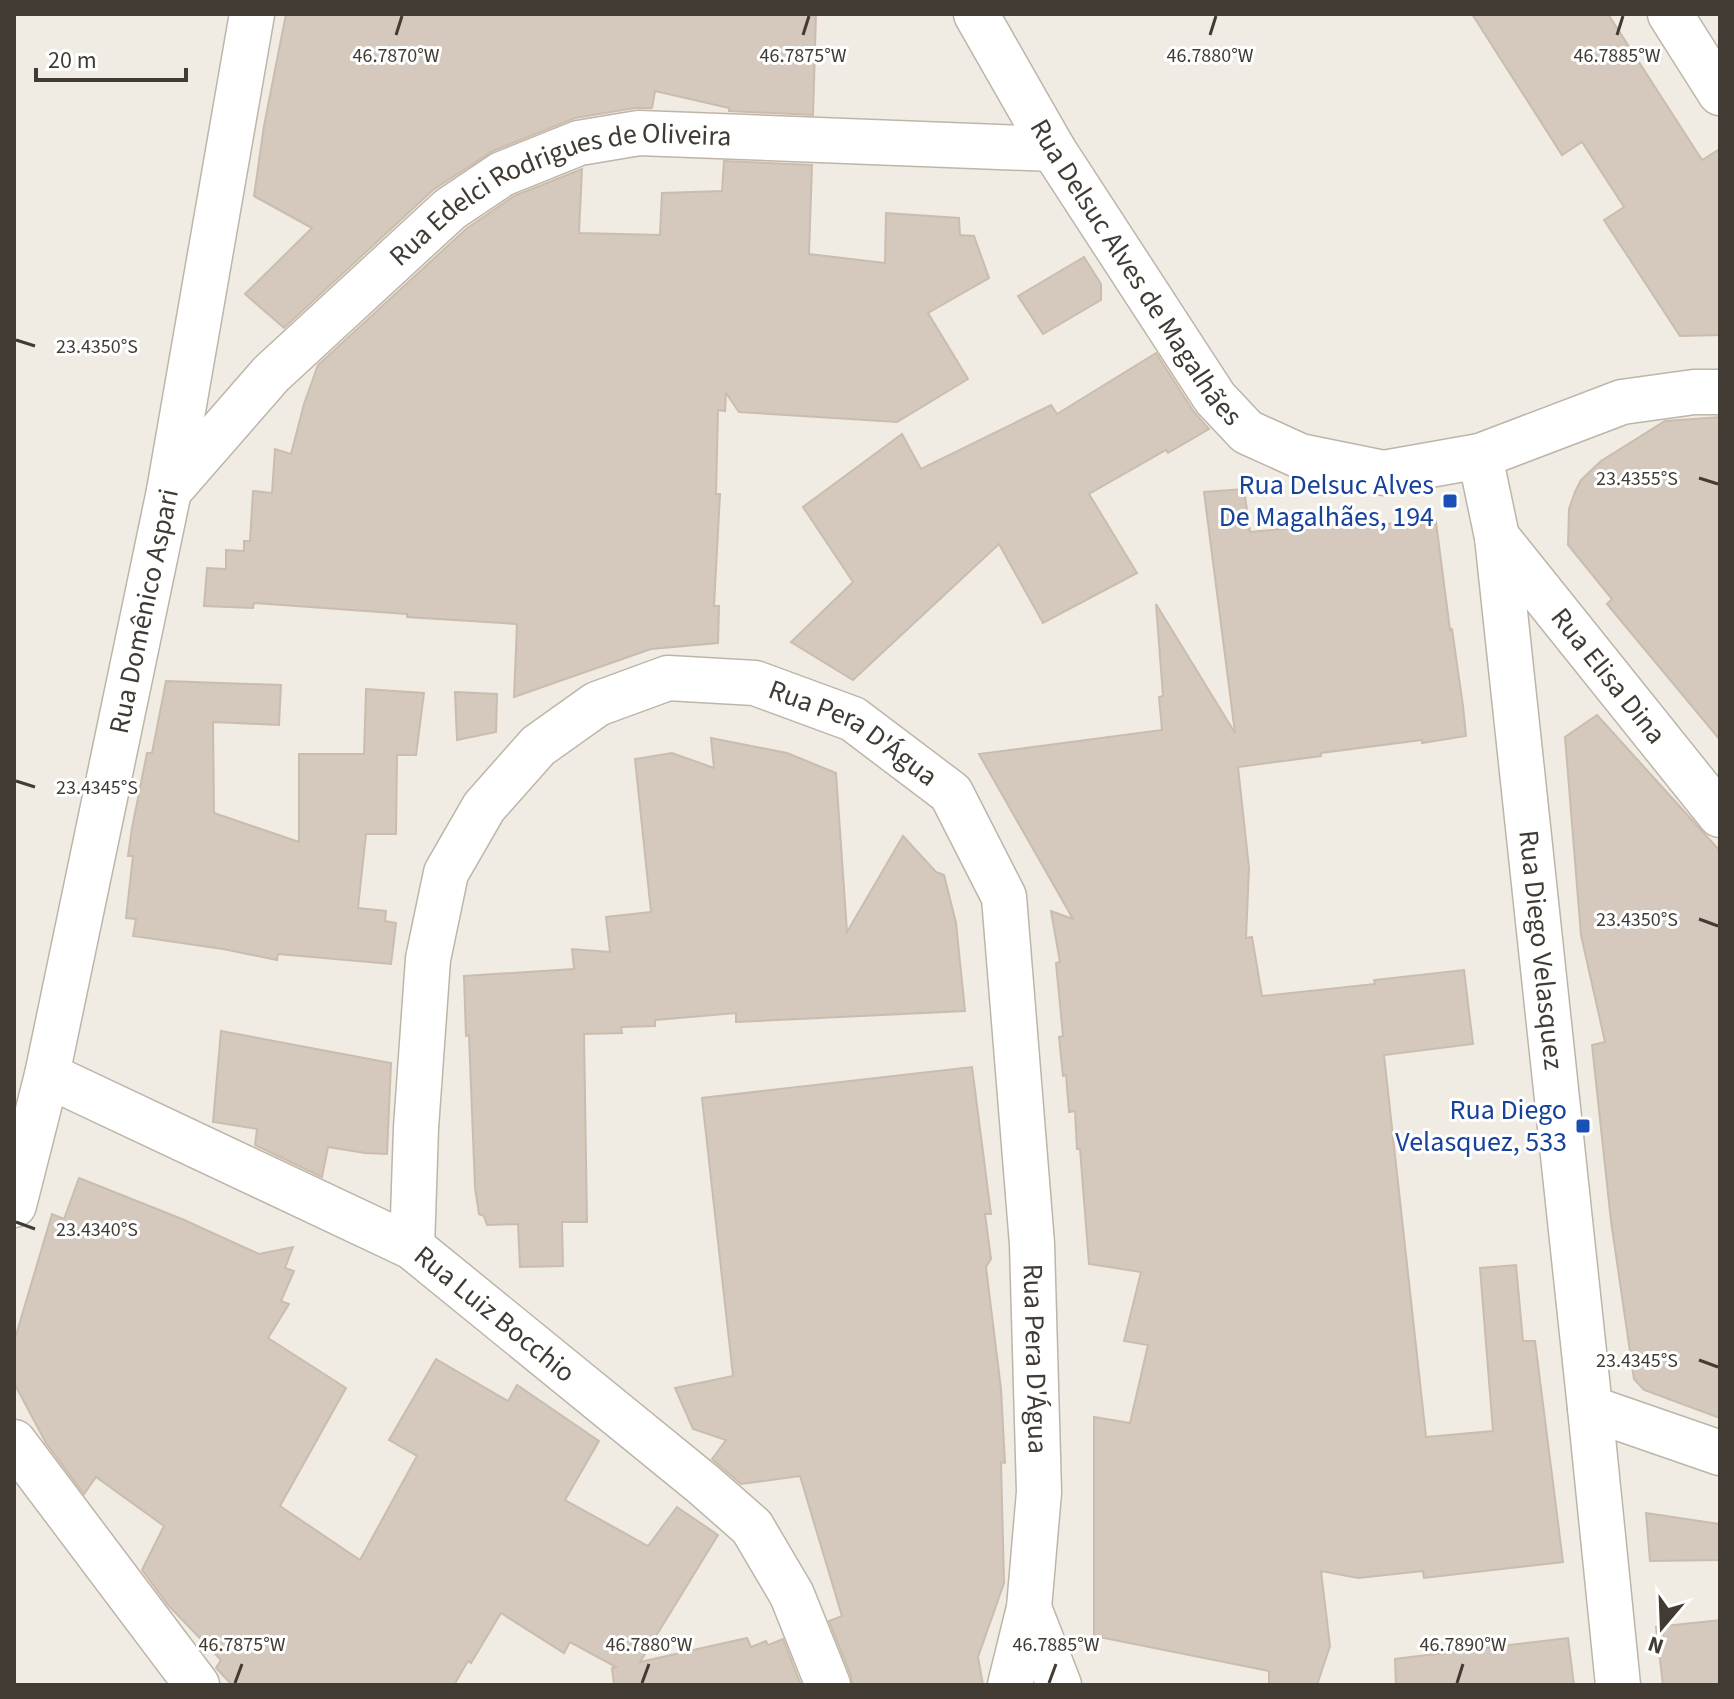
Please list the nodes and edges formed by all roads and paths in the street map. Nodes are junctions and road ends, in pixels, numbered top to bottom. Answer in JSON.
{"nodes":[{"id":1,"x":252,"y":14,"type":"edge"},
{"id":2,"x":976,"y":14,"type":"edge"},
{"id":3,"x":1670,"y":14,"type":"edge"},
{"id":4,"x":1720,"y":93,"type":"edge"},
{"id":5,"x":1053,"y":149,"type":"junction"},
{"id":6,"x":1720,"y":392,"type":"edge"},
{"id":7,"x":1480,"y":456,"type":"junction"},
{"id":8,"x":169,"y":491,"type":"junction"},
{"id":9,"x":1497,"y":537,"type":"junction"},
{"id":10,"x":1720,"y":815,"type":"edge"},
{"id":11,"x":47,"y":1075,"type":"junction"},
{"id":12,"x":14,"y":1205,"type":"edge"},
{"id":13,"x":412,"y":1247,"type":"junction"},
{"id":14,"x":1590,"y":1408,"type":"junction"},
{"id":15,"x":14,"y":1442,"type":"edge"},
{"id":16,"x":1720,"y":1453,"type":"edge"},
{"id":17,"x":1029,"y":1608,"type":"junction"},
{"id":18,"x":197,"y":1685,"type":"edge"},
{"id":19,"x":828,"y":1685,"type":"edge"},
{"id":20,"x":1010,"y":1685,"type":"edge"},
{"id":21,"x":1059,"y":1685,"type":"edge"},
{"id":22,"x":1618,"y":1685,"type":"edge"}],
"edges":[{"from":1,"to":8,"type":"street","name":"Rua Domênico Aspari"},
{"from":2,"to":5,"type":"street","name":"Rua Delsuc Alves de Magalhães"},
{"from":3,"to":4,"type":"street"},
{"from":5,"to":7,"type":"street","name":"Rua Delsuc Alves de Magalhães"},
{"from":5,"to":8,"type":"street","name":"Rua Edelci Rodrigues de Oliveira"},
{"from":6,"to":7,"type":"street","name":"Rua Delsuc Alves de Magalhães"},
{"from":7,"to":9,"type":"street","name":"Rua Diego Velasquez"},
{"from":8,"to":11,"type":"street","name":"Rua Domênico Aspari"},
{"from":9,"to":10,"type":"street","name":"Rua Elisa Dina"},
{"from":9,"to":14,"type":"street","name":"Rua Diego Velasquez"},
{"from":11,"to":12,"type":"street","name":"Rua Domênico Aspari"},
{"from":11,"to":13,"type":"street","name":"Rua Luiz Bocchio"},
{"from":13,"to":17,"type":"street","name":"Rua Pera D'Água"},
{"from":13,"to":19,"type":"street","name":"Rua Luiz Bocchio"},
{"from":14,"to":16,"type":"street"},
{"from":14,"to":22,"type":"street","name":"Rua Diego Velasquez"},
{"from":15,"to":18,"type":"street"},
{"from":17,"to":20,"type":"street","name":"Rua Pera D'Água"},
{"from":17,"to":21,"type":"street"}]}
